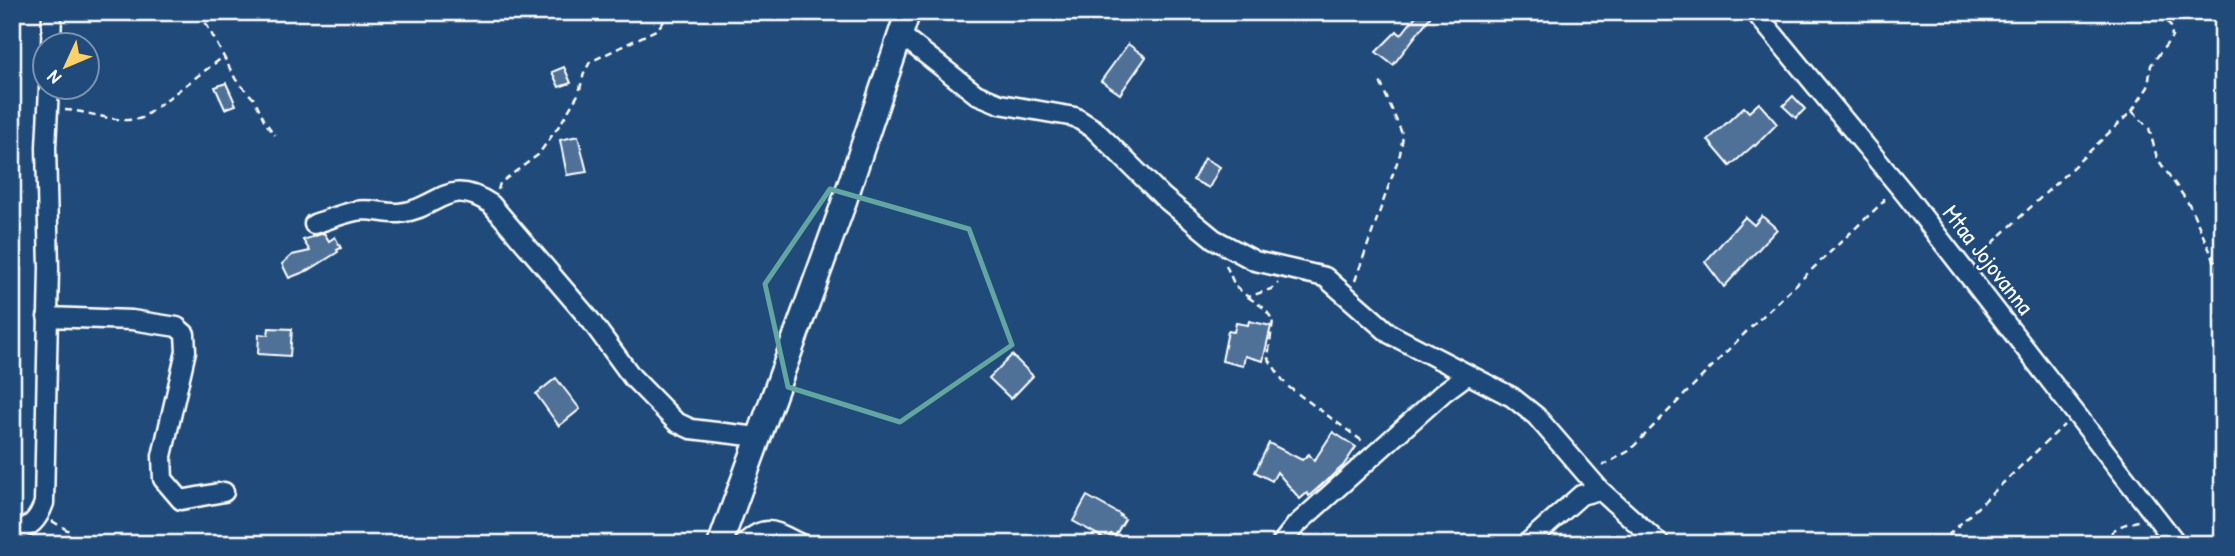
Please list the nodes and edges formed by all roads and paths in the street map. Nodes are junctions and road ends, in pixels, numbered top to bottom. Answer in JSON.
{"nodes":[{"id":1,"x":52,"y":12,"type":"edge"},
{"id":2,"x":200,"y":12,"type":"edge"},
{"id":3,"x":673,"y":12,"type":"edge"},
{"id":4,"x":908,"y":12,"type":"edge"},
{"id":5,"x":1755,"y":12,"type":"edge"},
{"id":6,"x":2162,"y":12,"type":"edge"},
{"id":7,"x":51,"y":32,"type":"edge"},
{"id":8,"x":901,"y":34,"type":"junction"},
{"id":9,"x":223,"y":57,"type":"junction"},
{"id":10,"x":1379,"y":79,"type":"dead end"},
{"id":11,"x":48,"y":102,"type":"edge"},
{"id":12,"x":48,"y":109,"type":"junction"},
{"id":13,"x":2132,"y":111,"type":"junction"},
{"id":14,"x":275,"y":135,"type":"dead end"},
{"id":15,"x":1888,"y":173,"type":"junction"},
{"id":16,"x":491,"y":204,"type":"junction"},
{"id":17,"x":314,"y":224,"type":"dead end"},
{"id":18,"x":1965,"y":270,"type":"junction"},
{"id":19,"x":2223,"y":281,"type":"edge"},
{"id":20,"x":1248,"y":297,"type":"dead end"},
{"id":21,"x":1351,"y":298,"type":"junction"},
{"id":22,"x":47,"y":317,"type":"junction"},
{"id":23,"x":1467,"y":375,"type":"junction"},
{"id":24,"x":2077,"y":413,"type":"junction"},
{"id":25,"x":758,"y":438,"type":"junction"},
{"id":26,"x":1378,"y":453,"type":"junction"},
{"id":27,"x":1585,"y":471,"type":"junction"},
{"id":28,"x":1600,"y":489,"type":"junction"},
{"id":29,"x":224,"y":492,"type":"dead end"},
{"id":30,"x":2156,"y":516,"type":"junction"},
{"id":31,"x":26,"y":530,"type":"edge"},
{"id":32,"x":80,"y":544,"type":"edge"},
{"id":33,"x":720,"y":544,"type":"edge"},
{"id":34,"x":744,"y":544,"type":"edge"},
{"id":35,"x":801,"y":544,"type":"edge"},
{"id":36,"x":1281,"y":544,"type":"edge"},
{"id":37,"x":1527,"y":544,"type":"edge"},
{"id":38,"x":1660,"y":544,"type":"edge"},
{"id":39,"x":1939,"y":544,"type":"edge"},
{"id":40,"x":2112,"y":544,"type":"edge"},
{"id":41,"x":2177,"y":544,"type":"edge"}],
"edges":[{"from":1,"to":7,"type":"street"},
{"from":2,"to":9,"type":"path"},
{"from":3,"to":16,"type":"path"},
{"from":4,"to":8,"type":"main road"},
{"from":5,"to":15,"type":"street","name":"Mtaa Jojovanna"},
{"from":6,"to":13,"type":"path"},
{"from":8,"to":21,"type":"street"},
{"from":8,"to":25,"type":"main road"},
{"from":9,"to":12,"type":"path"},
{"from":9,"to":14,"type":"path"},
{"from":10,"to":21,"type":"path"},
{"from":11,"to":12,"type":"street"},
{"from":12,"to":22,"type":"street"},
{"from":13,"to":18,"type":"path"},
{"from":13,"to":19,"type":"path"},
{"from":15,"to":18,"type":"street","name":"Mtaa Jojovanna"},
{"from":15,"to":27,"type":"path"},
{"from":16,"to":17,"type":"street"},
{"from":16,"to":25,"type":"street"},
{"from":18,"to":24,"type":"street","name":"Mtaa Jojovanna"},
{"from":20,"to":26,"type":"path"},
{"from":21,"to":23,"type":"street"},
{"from":22,"to":29,"type":"street"},
{"from":22,"to":31,"type":"street"},
{"from":23,"to":26,"type":"street"},
{"from":23,"to":27,"type":"street"},
{"from":24,"to":30,"type":"street","name":"Mtaa Jojovanna"},
{"from":24,"to":39,"type":"path"},
{"from":25,"to":33,"type":"main road"},
{"from":26,"to":36,"type":"street"},
{"from":27,"to":28,"type":"street"},
{"from":28,"to":37,"type":"street"},
{"from":28,"to":38,"type":"street"},
{"from":30,"to":40,"type":"path"},
{"from":30,"to":41,"type":"street","name":"Mtaa Jojovanna"},
{"from":31,"to":32,"type":"path"},
{"from":34,"to":35,"type":"street"}]}
